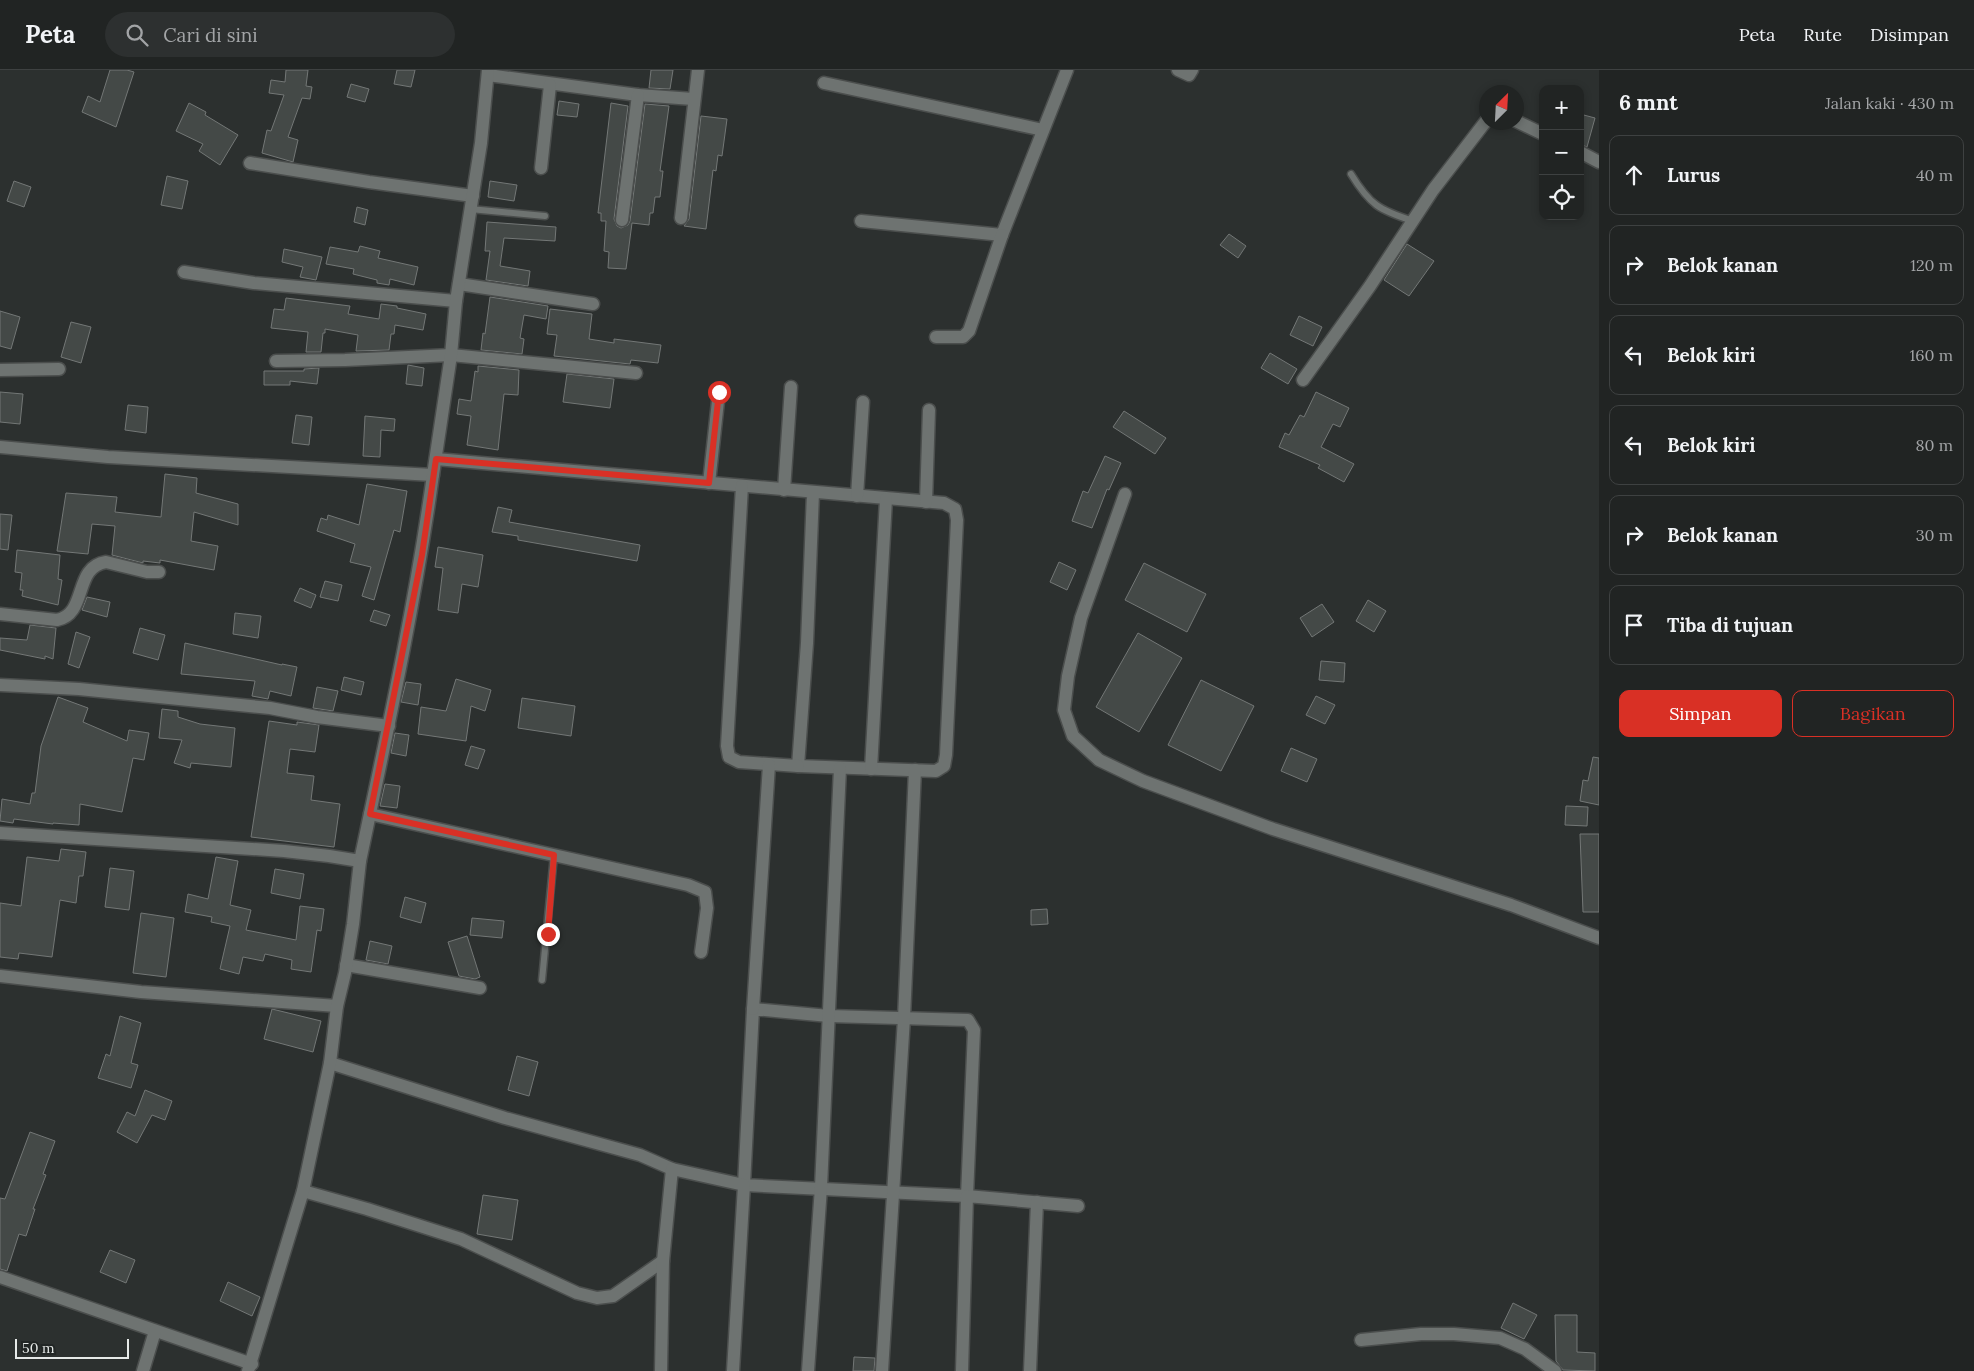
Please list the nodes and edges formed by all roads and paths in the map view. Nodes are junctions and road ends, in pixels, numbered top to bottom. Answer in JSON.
{"nodes":[{"id":1,"x":698,"y":70,"type":"edge"},
{"id":2,"x":1067,"y":70,"type":"edge"},
{"id":3,"x":1178,"y":70,"type":"edge"},
{"id":4,"x":1192,"y":70,"type":"edge"},
{"id":5,"x":488,"y":72,"type":"edge"},
{"id":6,"x":824,"y":83,"type":"dead end"},
{"id":7,"x":550,"y":85,"type":"junction"},
{"id":8,"x":638,"y":95,"type":"junction"},
{"id":9,"x":693,"y":100,"type":"junction"},
{"id":10,"x":1524,"y":125,"type":"edge"},
{"id":11,"x":1043,"y":130,"type":"junction"},
{"id":12,"x":1479,"y":130,"type":"edge"},
{"id":13,"x":1539,"y":132,"type":"edge"},
{"id":14,"x":1584,"y":154,"type":"edge"},
{"id":15,"x":1599,"y":162,"type":"edge"},
{"id":16,"x":250,"y":163,"type":"dead end"},
{"id":17,"x":541,"y":168,"type":"dead end"},
{"id":18,"x":1351,"y":174,"type":"dead end"},
{"id":19,"x":473,"y":196,"type":"junction"},
{"id":20,"x":470,"y":209,"type":"junction"},
{"id":21,"x":545,"y":216,"type":"dead end"},
{"id":22,"x":681,"y":218,"type":"dead end"},
{"id":23,"x":622,"y":220,"type":"dead end"},
{"id":24,"x":861,"y":221,"type":"dead end"},
{"id":25,"x":1413,"y":221,"type":"junction"},
{"id":26,"x":1002,"y":235,"type":"junction"},
{"id":27,"x":184,"y":272,"type":"dead end"},
{"id":28,"x":459,"y":284,"type":"junction"},
{"id":29,"x":456,"y":301,"type":"junction"},
{"id":30,"x":593,"y":304,"type":"dead end"},
{"id":31,"x":936,"y":337,"type":"dead end"},
{"id":32,"x":451,"y":355,"type":"junction"},
{"id":33,"x":276,"y":361,"type":"dead end"},
{"id":34,"x":0,"y":370,"type":"edge"},
{"id":35,"x":59,"y":370,"type":"dead end"},
{"id":36,"x":636,"y":373,"type":"dead end"},
{"id":37,"x":1303,"y":380,"type":"dead end"},
{"id":38,"x":791,"y":387,"type":"dead end"},
{"id":39,"x":719,"y":392,"type":"dead end"},
{"id":40,"x":863,"y":402,"type":"dead end"},
{"id":41,"x":929,"y":410,"type":"dead end"},
{"id":42,"x":0,"y":447,"type":"edge"},
{"id":43,"x":436,"y":459,"type":"junction"},
{"id":44,"x":433,"y":475,"type":"junction"},
{"id":45,"x":709,"y":483,"type":"junction"},
{"id":46,"x":742,"y":486,"type":"junction"},
{"id":47,"x":784,"y":490,"type":"junction"},
{"id":48,"x":813,"y":493,"type":"junction"},
{"id":49,"x":1125,"y":494,"type":"dead end"},
{"id":50,"x":857,"y":496,"type":"junction"},
{"id":51,"x":886,"y":499,"type":"junction"},
{"id":52,"x":926,"y":502,"type":"junction"},
{"id":53,"x":159,"y":572,"type":"dead end"},
{"id":54,"x":0,"y":614,"type":"edge"},
{"id":55,"x":0,"y":685,"type":"edge"},
{"id":56,"x":389,"y":726,"type":"junction"},
{"id":57,"x":769,"y":765,"type":"junction"},
{"id":58,"x":798,"y":766,"type":"junction"},
{"id":59,"x":840,"y":768,"type":"junction"},
{"id":60,"x":871,"y":769,"type":"junction"},
{"id":61,"x":915,"y":770,"type":"junction"},
{"id":62,"x":370,"y":814,"type":"junction"},
{"id":63,"x":0,"y":833,"type":"edge"},
{"id":64,"x":554,"y":855,"type":"junction"},
{"id":65,"x":360,"y":862,"type":"junction"},
{"id":66,"x":1599,"y":938,"type":"edge"},
{"id":67,"x":701,"y":952,"type":"dead end"},
{"id":68,"x":346,"y":965,"type":"junction"},
{"id":69,"x":0,"y":976,"type":"edge"},
{"id":70,"x":542,"y":980,"type":"dead end"},
{"id":71,"x":480,"y":988,"type":"dead end"},
{"id":72,"x":337,"y":1006,"type":"junction"},
{"id":73,"x":753,"y":1009,"type":"junction"},
{"id":74,"x":829,"y":1016,"type":"junction"},
{"id":75,"x":904,"y":1018,"type":"junction"},
{"id":76,"x":330,"y":1063,"type":"junction"},
{"id":77,"x":672,"y":1169,"type":"junction"},
{"id":78,"x":744,"y":1185,"type":"junction"},
{"id":79,"x":821,"y":1187,"type":"junction"},
{"id":80,"x":302,"y":1191,"type":"junction"},
{"id":81,"x":893,"y":1192,"type":"junction"},
{"id":82,"x":967,"y":1196,"type":"junction"},
{"id":83,"x":1036,"y":1202,"type":"junction"},
{"id":84,"x":1078,"y":1206,"type":"dead end"},
{"id":85,"x":663,"y":1261,"type":"junction"},
{"id":86,"x":0,"y":1277,"type":"edge"},
{"id":87,"x":155,"y":1331,"type":"junction"},
{"id":88,"x":1361,"y":1340,"type":"dead end"},
{"id":89,"x":250,"y":1367,"type":"edge"},
{"id":90,"x":143,"y":1371,"type":"edge"},
{"id":91,"x":661,"y":1371,"type":"edge"},
{"id":92,"x":733,"y":1371,"type":"edge"},
{"id":93,"x":808,"y":1371,"type":"edge"},
{"id":94,"x":882,"y":1371,"type":"edge"},
{"id":95,"x":962,"y":1371,"type":"edge"},
{"id":96,"x":1030,"y":1371,"type":"edge"},
{"id":97,"x":1555,"y":1371,"type":"edge"}],
"edges":[{"from":1,"to":9,"type":"street"},
{"from":2,"to":11,"type":"street"},
{"from":3,"to":4,"type":"street"},
{"from":5,"to":7,"type":"street"},
{"from":5,"to":19,"type":"street"},
{"from":6,"to":11,"type":"street"},
{"from":7,"to":8,"type":"street"},
{"from":7,"to":17,"type":"street"},
{"from":8,"to":9,"type":"street"},
{"from":8,"to":23,"type":"street"},
{"from":9,"to":22,"type":"street"},
{"from":10,"to":13,"type":"street"},
{"from":11,"to":26,"type":"street"},
{"from":12,"to":25,"type":"street"},
{"from":14,"to":15,"type":"street"},
{"from":16,"to":19,"type":"street"},
{"from":18,"to":25,"type":"lane"},
{"from":19,"to":20,"type":"street"},
{"from":20,"to":21,"type":"lane"},
{"from":20,"to":28,"type":"street"},
{"from":24,"to":26,"type":"street"},
{"from":25,"to":37,"type":"street"},
{"from":26,"to":31,"type":"street"},
{"from":27,"to":29,"type":"street"},
{"from":28,"to":29,"type":"street"},
{"from":28,"to":30,"type":"street"},
{"from":29,"to":32,"type":"street"},
{"from":32,"to":33,"type":"street"},
{"from":32,"to":36,"type":"street"},
{"from":32,"to":43,"type":"street"},
{"from":34,"to":35,"type":"street"},
{"from":38,"to":47,"type":"street"},
{"from":39,"to":45,"type":"street"},
{"from":40,"to":50,"type":"street"},
{"from":41,"to":52,"type":"street"},
{"from":42,"to":44,"type":"street"},
{"from":43,"to":44,"type":"street"},
{"from":43,"to":45,"type":"street"},
{"from":44,"to":56,"type":"street"},
{"from":45,"to":46,"type":"street"},
{"from":46,"to":47,"type":"street"},
{"from":46,"to":57,"type":"street"},
{"from":47,"to":48,"type":"street"},
{"from":48,"to":50,"type":"street"},
{"from":48,"to":58,"type":"street"},
{"from":49,"to":66,"type":"street"},
{"from":50,"to":51,"type":"street"},
{"from":51,"to":52,"type":"street"},
{"from":51,"to":60,"type":"street"},
{"from":52,"to":61,"type":"street"},
{"from":53,"to":54,"type":"street"},
{"from":55,"to":56,"type":"street"},
{"from":56,"to":62,"type":"street"},
{"from":57,"to":58,"type":"street"},
{"from":57,"to":73,"type":"street"},
{"from":58,"to":59,"type":"street"},
{"from":59,"to":60,"type":"street"},
{"from":59,"to":74,"type":"street"},
{"from":60,"to":61,"type":"street"},
{"from":61,"to":75,"type":"street"},
{"from":62,"to":64,"type":"street"},
{"from":62,"to":65,"type":"street"},
{"from":63,"to":65,"type":"street"},
{"from":64,"to":67,"type":"street"},
{"from":64,"to":70,"type":"lane"},
{"from":65,"to":68,"type":"street"},
{"from":68,"to":71,"type":"street"},
{"from":68,"to":72,"type":"street"},
{"from":69,"to":72,"type":"street"},
{"from":72,"to":76,"type":"street"},
{"from":73,"to":74,"type":"street"},
{"from":73,"to":78,"type":"street"},
{"from":74,"to":75,"type":"street"},
{"from":74,"to":79,"type":"street"},
{"from":75,"to":81,"type":"street"},
{"from":75,"to":82,"type":"street"},
{"from":76,"to":77,"type":"street"},
{"from":76,"to":80,"type":"street"},
{"from":77,"to":78,"type":"street"},
{"from":77,"to":85,"type":"street"},
{"from":78,"to":79,"type":"street"},
{"from":78,"to":92,"type":"street"},
{"from":79,"to":81,"type":"street"},
{"from":79,"to":93,"type":"street"},
{"from":80,"to":85,"type":"street"},
{"from":80,"to":89,"type":"street"},
{"from":81,"to":82,"type":"street"},
{"from":81,"to":94,"type":"street"},
{"from":82,"to":83,"type":"street"},
{"from":82,"to":95,"type":"street"},
{"from":83,"to":84,"type":"street"},
{"from":83,"to":96,"type":"street"},
{"from":85,"to":91,"type":"street"},
{"from":86,"to":87,"type":"street"},
{"from":87,"to":89,"type":"street"},
{"from":87,"to":90,"type":"street"},
{"from":88,"to":97,"type":"street"}]}
